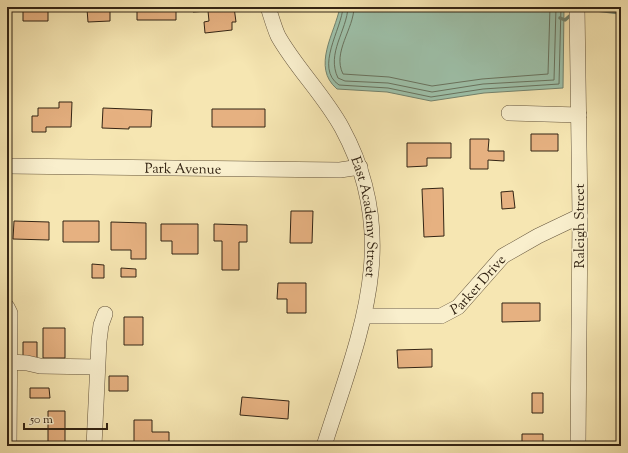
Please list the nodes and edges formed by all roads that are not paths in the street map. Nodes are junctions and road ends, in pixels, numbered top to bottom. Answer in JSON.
{"nodes":[{"id":1,"x":268,"y":7,"type":"edge"},
{"id":2,"x":577,"y":7,"type":"edge"},
{"id":3,"x":509,"y":113,"type":"dead end"},
{"id":4,"x":579,"y":115,"type":"junction"},
{"id":5,"x":7,"y":166,"type":"edge"},
{"id":6,"x":360,"y":168,"type":"junction"},
{"id":7,"x":580,"y":216,"type":"junction"},
{"id":8,"x":7,"y":307,"type":"edge"},
{"id":9,"x":105,"y":314,"type":"dead end"},
{"id":10,"x":365,"y":316,"type":"junction"},
{"id":11,"x":10,"y":362,"type":"junction"},
{"id":12,"x":97,"y":368,"type":"junction"},
{"id":13,"x":9,"y":446,"type":"edge"},
{"id":14,"x":94,"y":446,"type":"edge"},
{"id":15,"x":324,"y":446,"type":"edge"},
{"id":16,"x":578,"y":446,"type":"edge"}],
"edges":[{"from":1,"to":6,"type":"street","name":"East Academy Street"},
{"from":2,"to":4,"type":"street","name":"Raleigh Street"},
{"from":3,"to":4,"type":"street"},
{"from":4,"to":7,"type":"street","name":"Raleigh Street"},
{"from":5,"to":6,"type":"street","name":"Park Avenue"},
{"from":6,"to":10,"type":"street","name":"East Academy Street"},
{"from":7,"to":10,"type":"street","name":"Parker Drive"},
{"from":7,"to":16,"type":"street","name":"Raleigh Street"},
{"from":8,"to":11,"type":"street"},
{"from":9,"to":12,"type":"street"},
{"from":10,"to":15,"type":"street","name":"East Academy Street"},
{"from":11,"to":12,"type":"street"},
{"from":11,"to":13,"type":"street"},
{"from":12,"to":14,"type":"street"}]}
